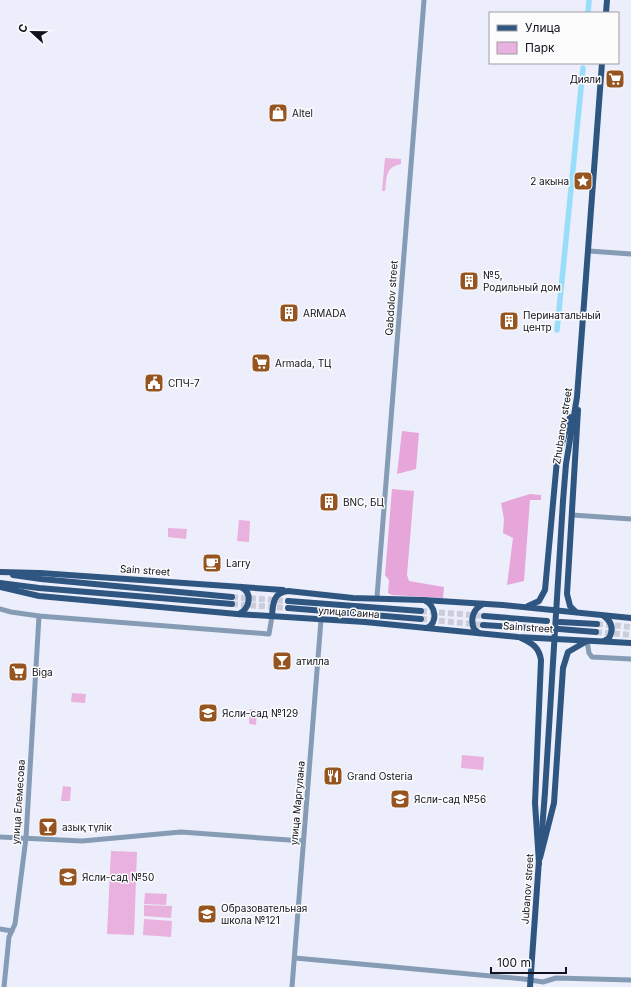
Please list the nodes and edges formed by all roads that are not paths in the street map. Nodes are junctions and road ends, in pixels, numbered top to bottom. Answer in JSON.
{"nodes":[{"id":1,"x":424,"y":0,"type":"edge"},
{"id":2,"x":607,"y":0,"type":"edge"},
{"id":3,"x":606,"y":12,"type":"edge"},
{"id":4,"x":602,"y":64,"type":"edge"},
{"id":5,"x":589,"y":251,"type":"junction"},
{"id":6,"x":631,"y":254,"type":"edge"},
{"id":7,"x":578,"y":397,"type":"junction"},
{"id":8,"x":572,"y":515,"type":"junction"},
{"id":9,"x":631,"y":519,"type":"edge"},
{"id":10,"x":0,"y":573,"type":"edge"},
{"id":11,"x":0,"y":583,"type":"edge"},
{"id":12,"x":0,"y":587,"type":"edge"},
{"id":13,"x":241,"y":587,"type":"junction"},
{"id":14,"x":288,"y":591,"type":"junction"},
{"id":15,"x":232,"y":597,"type":"tunnel mouth"},
{"id":16,"x":377,"y":597,"type":"junction"},
{"id":17,"x":423,"y":600,"type":"junction"},
{"id":18,"x":288,"y":601,"type":"tunnel mouth"},
{"id":19,"x":232,"y":604,"type":"tunnel mouth"},
{"id":20,"x":482,"y":604,"type":"junction"},
{"id":21,"x":525,"y":607,"type":"junction"},
{"id":22,"x":288,"y":608,"type":"tunnel mouth"},
{"id":23,"x":0,"y":609,"type":"edge"},
{"id":24,"x":421,"y":610,"type":"tunnel mouth"},
{"id":25,"x":576,"y":612,"type":"junction"},
{"id":26,"x":238,"y":614,"type":"junction"},
{"id":27,"x":602,"y":615,"type":"junction"},
{"id":28,"x":39,"y":616,"type":"junction"},
{"id":29,"x":272,"y":616,"type":"junction"},
{"id":30,"x":484,"y":616,"type":"tunnel mouth"},
{"id":31,"x":631,"y":618,"type":"edge"},
{"id":32,"x":420,"y":619,"type":"tunnel mouth"},
{"id":33,"x":321,"y":620,"type":"junction"},
{"id":34,"x":547,"y":621,"type":"dead end"},
{"id":35,"x":560,"y":622,"type":"dead end"},
{"id":36,"x":597,"y":624,"type":"tunnel mouth"},
{"id":37,"x":483,"y":625,"type":"tunnel mouth"},
{"id":38,"x":424,"y":629,"type":"junction"},
{"id":39,"x":546,"y":629,"type":"dead end"},
{"id":40,"x":559,"y":630,"type":"dead end"},
{"id":41,"x":596,"y":632,"type":"tunnel mouth"},
{"id":42,"x":481,"y":634,"type":"junction"},
{"id":43,"x":518,"y":637,"type":"junction"},
{"id":44,"x":587,"y":641,"type":"junction"},
{"id":45,"x":604,"y":641,"type":"junction"},
{"id":46,"x":631,"y":643,"type":"edge"},
{"id":47,"x":631,"y":659,"type":"edge"},
{"id":48,"x":545,"y":792,"type":"joint"},
{"id":49,"x":0,"y":837,"type":"edge"},
{"id":50,"x":26,"y":838,"type":"junction"},
{"id":51,"x":303,"y":841,"type":"junction"},
{"id":52,"x":539,"y":863,"type":"junction"},
{"id":53,"x":0,"y":929,"type":"edge"},
{"id":54,"x":12,"y":931,"type":"junction"},
{"id":55,"x":295,"y":958,"type":"junction"},
{"id":56,"x":531,"y":980,"type":"junction"},
{"id":57,"x":631,"y":980,"type":"edge"},
{"id":58,"x":4,"y":987,"type":"edge"},
{"id":59,"x":292,"y":987,"type":"edge"},
{"id":60,"x":530,"y":987,"type":"edge"}],
"edges":[{"from":1,"to":16,"type":"street","name":"Qabdolov street"},
{"from":2,"to":3,"type":"main road"},
{"from":4,"to":5,"type":"main road","name":"Zhubanov street"},
{"from":5,"to":6,"type":"street"},
{"from":5,"to":7,"type":"main road","name":"Zhubanov street"},
{"from":7,"to":8,"type":"main road"},
{"from":7,"to":21,"type":"main road"},
{"from":7,"to":48,"type":"main road","name":"Zhubanov street","bridge":true},
{"from":8,"to":9,"type":"street"},
{"from":8,"to":25,"type":"main road"},
{"from":10,"to":13,"type":"main road","name":"Sain street"},
{"from":10,"to":15,"type":"main road","name":"Sain street"},
{"from":11,"to":19,"type":"main road"},
{"from":12,"to":26,"type":"main road"},
{"from":13,"to":14,"type":"main road","name":"Sain street"},
{"from":13,"to":26,"type":"main road"},
{"from":14,"to":16,"type":"main road","name":"Sain street"},
{"from":14,"to":29,"type":"main road"},
{"from":16,"to":17,"type":"main road","name":"Sain street"},
{"from":17,"to":20,"type":"main road","name":"Sain street"},
{"from":17,"to":38,"type":"main road"},
{"from":18,"to":24,"type":"main road"},
{"from":20,"to":21,"type":"main road","name":"Sain street"},
{"from":20,"to":42,"type":"main road"},
{"from":21,"to":25,"type":"main road","name":"Sain street"},
{"from":22,"to":32,"type":"main road"},
{"from":23,"to":28,"type":"street"},
{"from":25,"to":27,"type":"main road","name":"Sain street"},
{"from":26,"to":29,"type":"main road"},
{"from":27,"to":31,"type":"main road","name":"Sain street"},
{"from":27,"to":45,"type":"main road"},
{"from":28,"to":29,"type":"street"},
{"from":28,"to":50,"type":"street","name":"улица Елемесова"},
{"from":29,"to":33,"type":"main road","name":"улица Саина"},
{"from":30,"to":34,"type":"main road","name":"Sain street"},
{"from":33,"to":38,"type":"main road","name":"улица Саина"},
{"from":33,"to":51,"type":"street","name":"улица Маргулана"},
{"from":35,"to":36,"type":"main road","name":"Sain street"},
{"from":37,"to":39,"type":"main road","name":"Sain street"},
{"from":38,"to":42,"type":"main road","name":"Sain street"},
{"from":40,"to":41,"type":"main road","name":"Sain street"},
{"from":42,"to":43,"type":"main road","name":"Sain street"},
{"from":43,"to":44,"type":"main road","name":"Sain street"},
{"from":43,"to":52,"type":"main road"},
{"from":44,"to":45,"type":"main road","name":"Sain street"},
{"from":44,"to":47,"type":"street"},
{"from":44,"to":52,"type":"main road"},
{"from":45,"to":46,"type":"main road","name":"Sain street"},
{"from":48,"to":52,"type":"main road","name":"Jubanov street"},
{"from":49,"to":50,"type":"street"},
{"from":50,"to":51,"type":"street"},
{"from":50,"to":54,"type":"street","name":"улица Елемесова"},
{"from":51,"to":55,"type":"street","name":"улица Маргулана"},
{"from":52,"to":56,"type":"main road","name":"Jubanov street"},
{"from":53,"to":54,"type":"street"},
{"from":54,"to":58,"type":"street","name":"улица Елемесова"},
{"from":55,"to":56,"type":"street"},
{"from":55,"to":59,"type":"street","name":"улица Маргулана"},
{"from":56,"to":57,"type":"street"},
{"from":56,"to":60,"type":"main road","name":"Jubanov street"}]}
